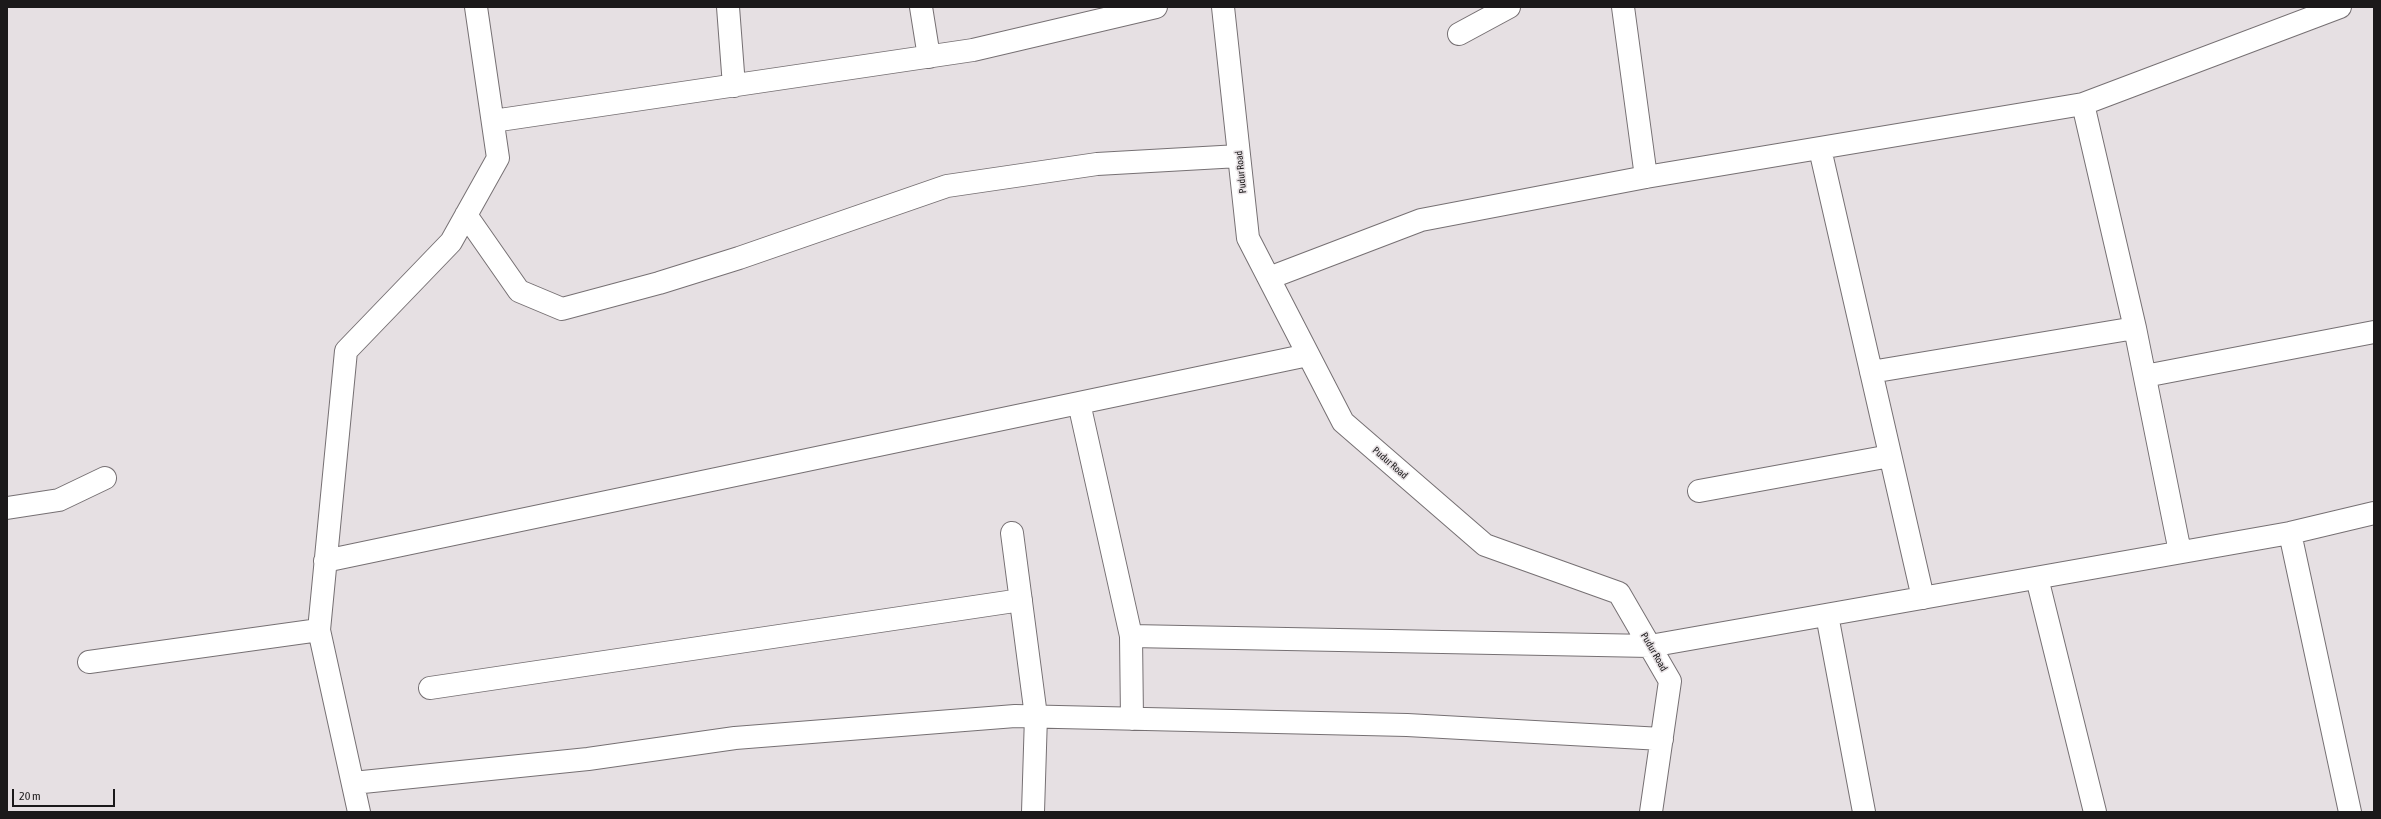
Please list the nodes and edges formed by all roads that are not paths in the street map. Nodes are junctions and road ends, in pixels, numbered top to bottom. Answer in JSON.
{"nodes":[{"id":1,"x":476,"y":7,"type":"edge"},
{"id":2,"x":728,"y":7,"type":"edge"},
{"id":3,"x":921,"y":7,"type":"edge"},
{"id":4,"x":1156,"y":7,"type":"edge"},
{"id":5,"x":1223,"y":7,"type":"edge"},
{"id":6,"x":1509,"y":7,"type":"edge"},
{"id":7,"x":1623,"y":7,"type":"edge"},
{"id":8,"x":2340,"y":7,"type":"edge"},
{"id":9,"x":1459,"y":34,"type":"dead end"},
{"id":10,"x":929,"y":57,"type":"junction"},
{"id":11,"x":734,"y":86,"type":"junction"},
{"id":12,"x":2083,"y":104,"type":"junction"},
{"id":13,"x":493,"y":121,"type":"junction"},
{"id":14,"x":1820,"y":149,"type":"junction"},
{"id":15,"x":1239,"y":156,"type":"junction"},
{"id":16,"x":1646,"y":177,"type":"junction"},
{"id":17,"x":466,"y":215,"type":"junction"},
{"id":18,"x":1269,"y":278,"type":"junction"},
{"id":19,"x":2135,"y":328,"type":"junction"},
{"id":20,"x":2374,"y":332,"type":"edge"},
{"id":21,"x":1308,"y":355,"type":"junction"},
{"id":22,"x":1871,"y":372,"type":"junction"},
{"id":23,"x":2145,"y":376,"type":"junction"},
{"id":24,"x":1079,"y":403,"type":"junction"},
{"id":25,"x":1890,"y":456,"type":"junction"},
{"id":26,"x":105,"y":478,"type":"dead end"},
{"id":27,"x":1699,"y":491,"type":"dead end"},
{"id":28,"x":7,"y":508,"type":"edge"},
{"id":29,"x":2374,"y":513,"type":"edge"},
{"id":30,"x":1012,"y":533,"type":"dead end"},
{"id":31,"x":2290,"y":533,"type":"junction"},
{"id":32,"x":2180,"y":552,"type":"junction"},
{"id":33,"x":325,"y":561,"type":"junction"},
{"id":34,"x":2037,"y":578,"type":"junction"},
{"id":35,"x":1923,"y":598,"type":"junction"},
{"id":36,"x":1021,"y":600,"type":"junction"},
{"id":37,"x":1827,"y":615,"type":"junction"},
{"id":38,"x":319,"y":630,"type":"junction"},
{"id":39,"x":1131,"y":636,"type":"junction"},
{"id":40,"x":1650,"y":646,"type":"junction"},
{"id":41,"x":89,"y":662,"type":"dead end"},
{"id":42,"x":430,"y":688,"type":"dead end"},
{"id":43,"x":1036,"y":716,"type":"junction"},
{"id":44,"x":1132,"y":719,"type":"junction"},
{"id":45,"x":1662,"y":739,"type":"junction"},
{"id":46,"x":353,"y":783,"type":"junction"},
{"id":47,"x":359,"y":812,"type":"edge"},
{"id":48,"x":1033,"y":812,"type":"edge"},
{"id":49,"x":1651,"y":812,"type":"edge"},
{"id":50,"x":1864,"y":812,"type":"edge"},
{"id":51,"x":2094,"y":812,"type":"edge"},
{"id":52,"x":2350,"y":812,"type":"edge"}],
"edges":[{"from":1,"to":13,"type":"street"},
{"from":2,"to":11,"type":"street"},
{"from":3,"to":10,"type":"street"},
{"from":4,"to":10,"type":"street"},
{"from":5,"to":15,"type":"street","name":"Pudur Road"},
{"from":6,"to":9,"type":"street"},
{"from":7,"to":16,"type":"street"},
{"from":8,"to":12,"type":"street"},
{"from":10,"to":11,"type":"street"},
{"from":11,"to":13,"type":"street"},
{"from":12,"to":14,"type":"street"},
{"from":12,"to":19,"type":"street"},
{"from":13,"to":17,"type":"street"},
{"from":14,"to":16,"type":"street"},
{"from":14,"to":22,"type":"street"},
{"from":15,"to":17,"type":"street"},
{"from":15,"to":18,"type":"street","name":"Pudur Road"},
{"from":16,"to":18,"type":"street"},
{"from":17,"to":33,"type":"street"},
{"from":18,"to":21,"type":"street","name":"Pudur Road"},
{"from":19,"to":22,"type":"street"},
{"from":19,"to":23,"type":"street"},
{"from":20,"to":23,"type":"street"},
{"from":21,"to":24,"type":"street"},
{"from":21,"to":40,"type":"street","name":"Pudur Road"},
{"from":22,"to":25,"type":"street"},
{"from":23,"to":32,"type":"street"},
{"from":24,"to":33,"type":"street"},
{"from":24,"to":39,"type":"street"},
{"from":25,"to":27,"type":"street"},
{"from":25,"to":35,"type":"street"},
{"from":26,"to":28,"type":"street"},
{"from":29,"to":31,"type":"street"},
{"from":30,"to":36,"type":"street"},
{"from":31,"to":32,"type":"street"},
{"from":31,"to":52,"type":"street"},
{"from":32,"to":34,"type":"street"},
{"from":33,"to":38,"type":"street"},
{"from":34,"to":35,"type":"street"},
{"from":34,"to":51,"type":"street"},
{"from":35,"to":37,"type":"street"},
{"from":36,"to":42,"type":"street"},
{"from":36,"to":43,"type":"street"},
{"from":37,"to":40,"type":"street"},
{"from":37,"to":50,"type":"street"},
{"from":38,"to":41,"type":"street"},
{"from":38,"to":46,"type":"street"},
{"from":39,"to":40,"type":"street"},
{"from":39,"to":44,"type":"street"},
{"from":40,"to":45,"type":"street","name":"Pudur Road"},
{"from":43,"to":44,"type":"street"},
{"from":43,"to":46,"type":"street"},
{"from":43,"to":48,"type":"street"},
{"from":44,"to":45,"type":"street"},
{"from":45,"to":49,"type":"street","name":"Pudur Road"},
{"from":46,"to":47,"type":"street"}]}
